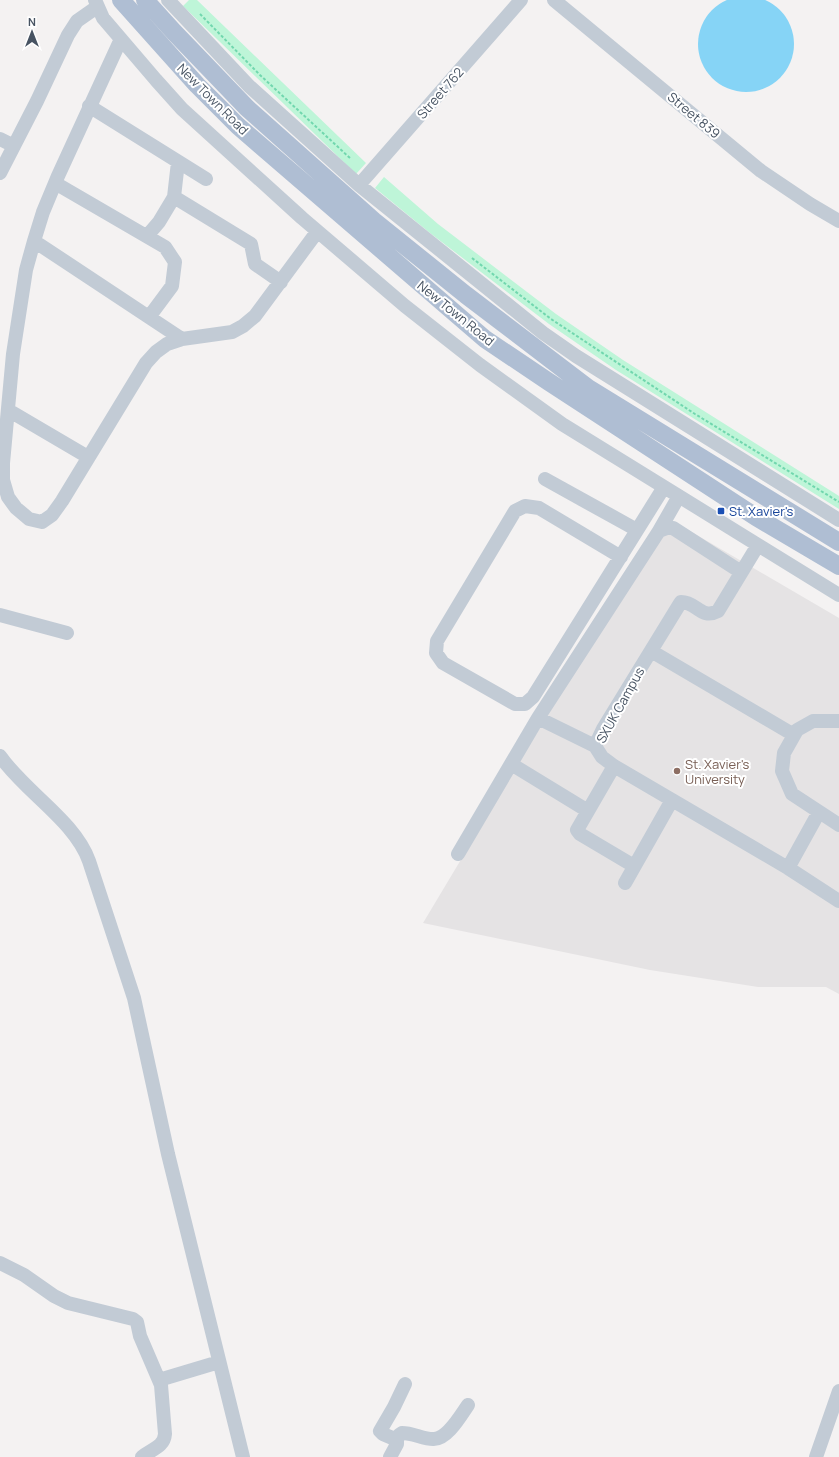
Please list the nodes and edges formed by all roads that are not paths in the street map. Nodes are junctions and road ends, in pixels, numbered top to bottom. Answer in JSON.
{"nodes":[{"id":1,"x":120,"y":0,"type":"edge"},
{"id":2,"x":145,"y":0,"type":"edge"},
{"id":3,"x":168,"y":0,"type":"edge"},
{"id":4,"x":521,"y":0,"type":"edge"},
{"id":5,"x":554,"y":0,"type":"edge"},
{"id":6,"x":96,"y":3,"type":"edge"},
{"id":7,"x":121,"y":39,"type":"junction"},
{"id":8,"x":90,"y":106,"type":"junction"},
{"id":9,"x":0,"y":139,"type":"edge"},
{"id":10,"x":14,"y":146,"type":"junction"},
{"id":11,"x":178,"y":162,"type":"junction"},
{"id":12,"x":0,"y":173,"type":"edge"},
{"id":13,"x":206,"y":179,"type":"dead end"},
{"id":14,"x":55,"y":183,"type":"junction"},
{"id":15,"x":360,"y":185,"type":"junction"},
{"id":16,"x":174,"y":197,"type":"junction"},
{"id":17,"x":839,"y":221,"type":"edge"},
{"id":18,"x":318,"y":232,"type":"junction"},
{"id":19,"x":147,"y":236,"type":"junction"},
{"id":20,"x":34,"y":241,"type":"junction"},
{"id":21,"x":281,"y":282,"type":"junction"},
{"id":22,"x":149,"y":317,"type":"junction"},
{"id":23,"x":182,"y":339,"type":"junction"},
{"id":24,"x":8,"y":410,"type":"junction"},
{"id":25,"x":88,"y":457,"type":"junction"},
{"id":26,"x":545,"y":479,"type":"dead end"},
{"id":27,"x":664,"y":487,"type":"junction"},
{"id":28,"x":679,"y":496,"type":"junction"},
{"id":29,"x":839,"y":520,"type":"edge"},
{"id":30,"x":637,"y":530,"type":"junction"},
{"id":31,"x":659,"y":531,"type":"junction"},
{"id":32,"x":839,"y":542,"type":"edge"},
{"id":33,"x":758,"y":545,"type":"junction"},
{"id":34,"x":621,"y":557,"type":"junction"},
{"id":35,"x":839,"y":566,"type":"edge"},
{"id":36,"x":741,"y":572,"type":"junction"},
{"id":37,"x":839,"y":595,"type":"edge"},
{"id":38,"x":0,"y":614,"type":"edge"},
{"id":39,"x":67,"y":633,"type":"dead end"},
{"id":40,"x":651,"y":651,"type":"junction"},
{"id":41,"x":538,"y":718,"type":"junction"},
{"id":42,"x":839,"y":721,"type":"edge"},
{"id":43,"x":794,"y":735,"type":"junction"},
{"id":44,"x":595,"y":746,"type":"junction"},
{"id":45,"x":0,"y":756,"type":"edge"},
{"id":46,"x":511,"y":764,"type":"junction"},
{"id":47,"x":614,"y":766,"type":"junction"},
{"id":48,"x":672,"y":800,"type":"junction"},
{"id":49,"x":588,"y":811,"type":"junction"},
{"id":50,"x":819,"y":812,"type":"junction"},
{"id":51,"x":839,"y":826,"type":"edge"},
{"id":52,"x":458,"y":854,"type":"dead end"},
{"id":53,"x":634,"y":866,"type":"junction"},
{"id":54,"x":788,"y":868,"type":"junction"},
{"id":55,"x":625,"y":883,"type":"dead end"},
{"id":56,"x":839,"y":900,"type":"edge"},
{"id":57,"x":0,"y":1263,"type":"edge"},
{"id":58,"x":219,"y":1362,"type":"junction"},
{"id":59,"x":159,"y":1380,"type":"junction"},
{"id":60,"x":405,"y":1384,"type":"dead end"},
{"id":61,"x":839,"y":1391,"type":"edge"},
{"id":62,"x":468,"y":1405,"type":"dead end"},
{"id":63,"x":397,"y":1440,"type":"junction"},
{"id":64,"x":142,"y":1457,"type":"edge"},
{"id":65,"x":243,"y":1457,"type":"edge"},
{"id":66,"x":390,"y":1457,"type":"edge"},
{"id":67,"x":816,"y":1457,"type":"edge"}],
"edges":[{"from":1,"to":35,"type":"main road","name":"New Town Road"},
{"from":2,"to":32,"type":"main road","name":"New Town Road"},
{"from":3,"to":15,"type":"street"},
{"from":4,"to":15,"type":"street","name":"Street 762"},
{"from":5,"to":17,"type":"street","name":"Street 839"},
{"from":6,"to":7,"type":"street"},
{"from":6,"to":10,"type":"street"},
{"from":7,"to":8,"type":"street"},
{"from":7,"to":18,"type":"street"},
{"from":8,"to":11,"type":"street"},
{"from":8,"to":14,"type":"street"},
{"from":9,"to":10,"type":"street"},
{"from":10,"to":12,"type":"street"},
{"from":11,"to":13,"type":"street"},
{"from":11,"to":16,"type":"street"},
{"from":14,"to":19,"type":"street"},
{"from":14,"to":20,"type":"street"},
{"from":15,"to":29,"type":"street"},
{"from":16,"to":19,"type":"street"},
{"from":16,"to":21,"type":"street"},
{"from":18,"to":21,"type":"street"},
{"from":18,"to":27,"type":"street"},
{"from":19,"to":22,"type":"street"},
{"from":20,"to":22,"type":"street"},
{"from":20,"to":24,"type":"street"},
{"from":21,"to":23,"type":"street"},
{"from":22,"to":23,"type":"street"},
{"from":23,"to":25,"type":"street"},
{"from":24,"to":25,"type":"street"},
{"from":24,"to":25,"type":"street"},
{"from":26,"to":30,"type":"street"},
{"from":27,"to":28,"type":"street"},
{"from":27,"to":30,"type":"street"},
{"from":28,"to":31,"type":"street"},
{"from":28,"to":33,"type":"street"},
{"from":30,"to":34,"type":"street"},
{"from":31,"to":36,"type":"street"},
{"from":31,"to":41,"type":"street"},
{"from":33,"to":36,"type":"street"},
{"from":33,"to":37,"type":"street"},
{"from":34,"to":34,"type":"street"},
{"from":36,"to":40,"type":"street"},
{"from":38,"to":39,"type":"street"},
{"from":40,"to":43,"type":"street","name":"SXUK Campus"},
{"from":40,"to":44,"type":"street","name":"SXUK Campus"},
{"from":41,"to":44,"type":"street"},
{"from":41,"to":46,"type":"street"},
{"from":42,"to":43,"type":"street"},
{"from":43,"to":50,"type":"street"},
{"from":44,"to":47,"type":"street","name":"SXUK Campus"},
{"from":45,"to":58,"type":"street"},
{"from":46,"to":49,"type":"street"},
{"from":46,"to":52,"type":"street"},
{"from":47,"to":48,"type":"street","name":"SXUK Campus"},
{"from":47,"to":49,"type":"street"},
{"from":48,"to":53,"type":"street"},
{"from":48,"to":54,"type":"street","name":"SXUK Campus"},
{"from":49,"to":53,"type":"street"},
{"from":50,"to":51,"type":"street"},
{"from":50,"to":54,"type":"street"},
{"from":53,"to":55,"type":"street"},
{"from":54,"to":56,"type":"street","name":"SXUK Campus"},
{"from":57,"to":59,"type":"street"},
{"from":58,"to":59,"type":"street"},
{"from":58,"to":65,"type":"street"},
{"from":59,"to":64,"type":"street"},
{"from":60,"to":63,"type":"street"},
{"from":61,"to":67,"type":"street"},
{"from":62,"to":63,"type":"street"},
{"from":63,"to":66,"type":"street"}]}
